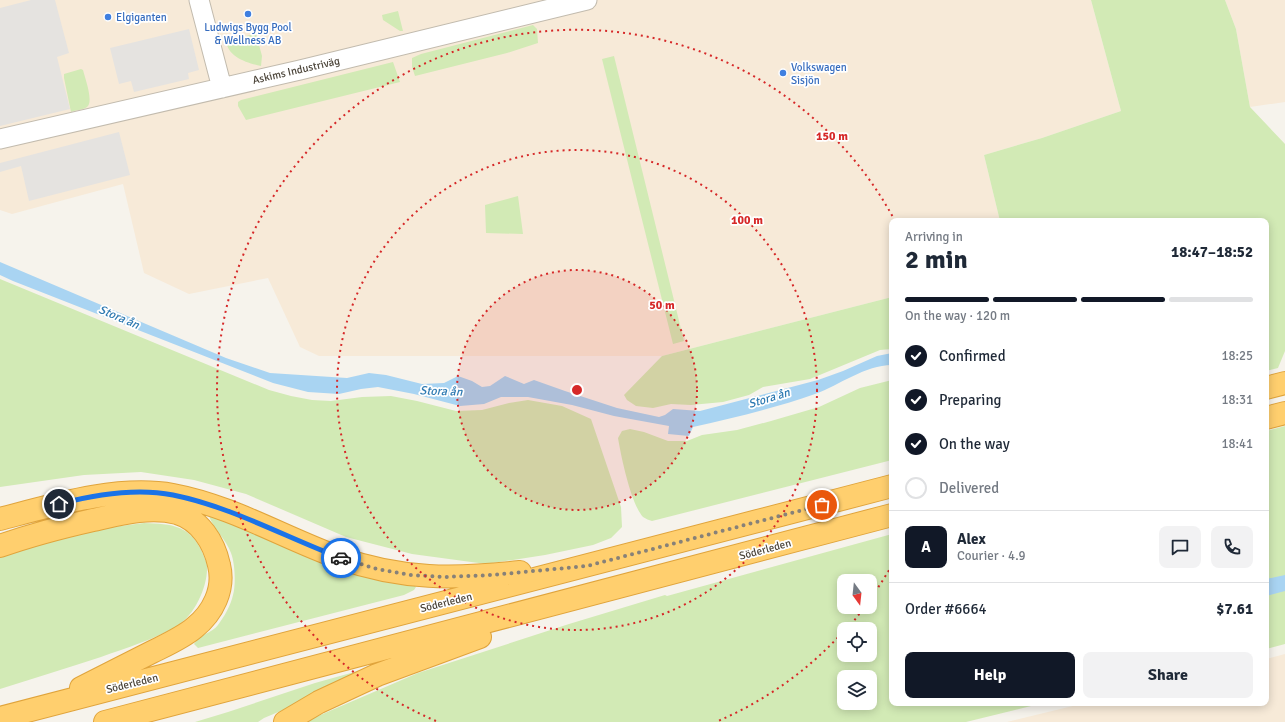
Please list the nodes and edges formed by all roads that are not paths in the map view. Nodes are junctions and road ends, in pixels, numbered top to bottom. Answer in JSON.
{"nodes":[{"id":1,"x":199,"y":0,"type":"edge"},
{"id":2,"x":587,"y":0,"type":"edge"},
{"id":3,"x":222,"y":88,"type":"junction"},
{"id":4,"x":1,"y":140,"type":"edge"},
{"id":5,"x":1285,"y":383,"type":"edge"},
{"id":6,"x":1269,"y":387,"type":"edge"},
{"id":7,"x":1285,"y":413,"type":"edge"},
{"id":8,"x":1269,"y":417,"type":"edge"},
{"id":9,"x":889,"y":487,"type":"edge"},
{"id":10,"x":889,"y":516,"type":"edge"},
{"id":11,"x":0,"y":519,"type":"edge"},
{"id":12,"x":0,"y":546,"type":"edge"},
{"id":13,"x":587,"y":566,"type":"junction"},
{"id":14,"x":588,"y":596,"type":"junction"},
{"id":15,"x":45,"y":706,"type":"junction"},
{"id":16,"x":0,"y":718,"type":"edge"},
{"id":17,"x":105,"y":722,"type":"edge"},
{"id":18,"x":285,"y":722,"type":"edge"}],
"edges":[{"from":1,"to":3,"type":"street"},
{"from":2,"to":3,"type":"street","name":"Askims Industriväg"},
{"from":3,"to":4,"type":"street","name":"Askims Industriväg"},
{"from":5,"to":6,"type":"highway"},
{"from":7,"to":8,"type":"highway"},
{"from":9,"to":13,"type":"highway","name":"Söderleden"},
{"from":10,"to":14,"type":"highway","name":"Söderleden"},
{"from":11,"to":13,"type":"highway"},
{"from":12,"to":15,"type":"highway"},
{"from":13,"to":15,"type":"highway","name":"Söderleden"},
{"from":14,"to":17,"type":"highway","name":"Söderleden"},
{"from":14,"to":18,"type":"highway"},
{"from":15,"to":16,"type":"highway","name":"Söderleden"}]}
